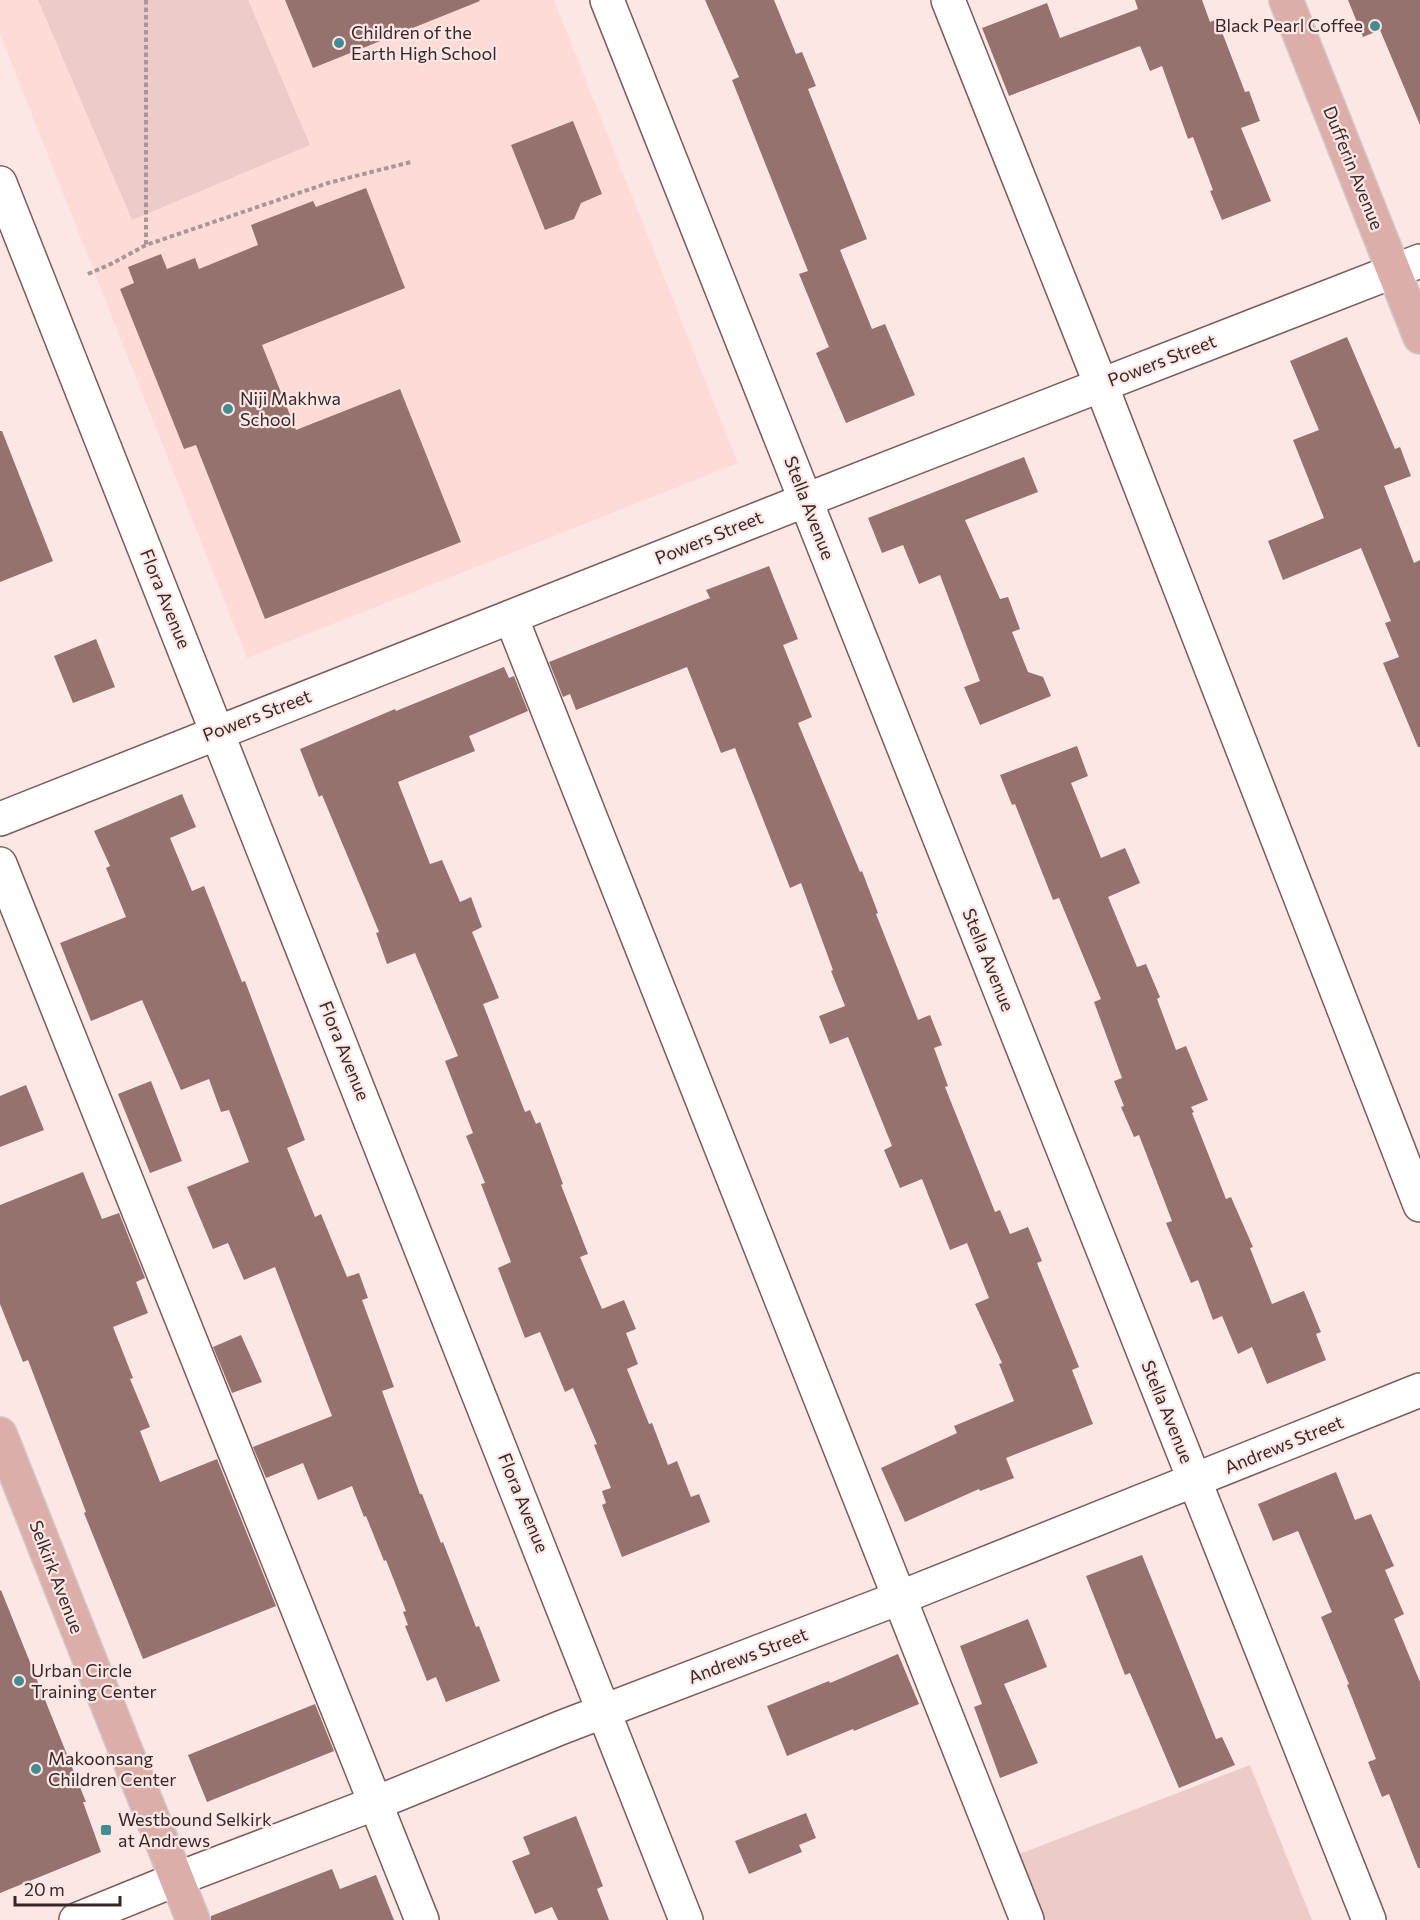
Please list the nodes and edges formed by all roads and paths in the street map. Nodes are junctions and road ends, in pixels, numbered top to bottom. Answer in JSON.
{"nodes":[{"id":1,"x":146,"y":0,"type":"edge"},
{"id":2,"x":608,"y":0,"type":"edge"},
{"id":3,"x":948,"y":0,"type":"edge"},
{"id":4,"x":1286,"y":0,"type":"edge"},
{"id":5,"x":411,"y":162,"type":"dead end"},
{"id":6,"x":0,"y":183,"type":"edge"},
{"id":7,"x":146,"y":244,"type":"junction"},
{"id":8,"x":1407,"y":267,"type":"edge"},
{"id":9,"x":88,"y":274,"type":"dead end"},
{"id":10,"x":1420,"y":337,"type":"edge"},
{"id":11,"x":1101,"y":385,"type":"junction"},
{"id":12,"x":806,"y":500,"type":"junction"},
{"id":13,"x":511,"y":617,"type":"junction"},
{"id":14,"x":217,"y":732,"type":"junction"},
{"id":15,"x":0,"y":819,"type":"edge"},
{"id":16,"x":0,"y":864,"type":"edge"},
{"id":17,"x":1420,"y":1205,"type":"edge"},
{"id":18,"x":1420,"y":1390,"type":"edge"},
{"id":19,"x":0,"y":1434,"type":"edge"},
{"id":20,"x":1195,"y":1481,"type":"junction"},
{"id":21,"x":899,"y":1598,"type":"junction"},
{"id":22,"x":605,"y":1711,"type":"junction"},
{"id":23,"x":376,"y":1803,"type":"junction"},
{"id":24,"x":177,"y":1879,"type":"junction"},
{"id":25,"x":76,"y":1920,"type":"edge"},
{"id":26,"x":193,"y":1920,"type":"edge"},
{"id":27,"x":422,"y":1920,"type":"edge"},
{"id":28,"x":686,"y":1920,"type":"edge"},
{"id":29,"x":1027,"y":1920,"type":"edge"},
{"id":30,"x":1369,"y":1920,"type":"edge"}],
"edges":[{"from":1,"to":7,"type":"path"},
{"from":2,"to":12,"type":"street","name":"Stella Avenue"},
{"from":3,"to":11,"type":"street"},
{"from":4,"to":8,"type":"main road","name":"Dufferin Avenue"},
{"from":5,"to":7,"type":"path"},
{"from":6,"to":14,"type":"street","name":"Flora Avenue"},
{"from":7,"to":9,"type":"path"},
{"from":8,"to":10,"type":"main road","name":"Dufferin Avenue"},
{"from":8,"to":11,"type":"street","name":"Powers Street"},
{"from":11,"to":12,"type":"street","name":"Powers Street"},
{"from":11,"to":17,"type":"street"},
{"from":12,"to":13,"type":"street","name":"Powers Street"},
{"from":12,"to":20,"type":"street","name":"Stella Avenue"},
{"from":13,"to":14,"type":"street","name":"Powers Street"},
{"from":13,"to":21,"type":"street"},
{"from":14,"to":15,"type":"street","name":"Powers Street"},
{"from":14,"to":22,"type":"street","name":"Flora Avenue"},
{"from":16,"to":23,"type":"street"},
{"from":18,"to":20,"type":"street","name":"Andrews Street"},
{"from":19,"to":24,"type":"main road","name":"Selkirk Avenue"},
{"from":20,"to":21,"type":"street","name":"Andrews Street"},
{"from":20,"to":30,"type":"street","name":"Stella Avenue"},
{"from":21,"to":22,"type":"street","name":"Andrews Street"},
{"from":21,"to":29,"type":"street"},
{"from":22,"to":23,"type":"street","name":"Andrews Street"},
{"from":22,"to":28,"type":"street","name":"Flora Avenue"},
{"from":23,"to":24,"type":"street","name":"Andrews Street"},
{"from":23,"to":27,"type":"street"},
{"from":24,"to":25,"type":"street","name":"Andrews Street"},
{"from":24,"to":26,"type":"main road","name":"Selkirk Avenue"}]}
